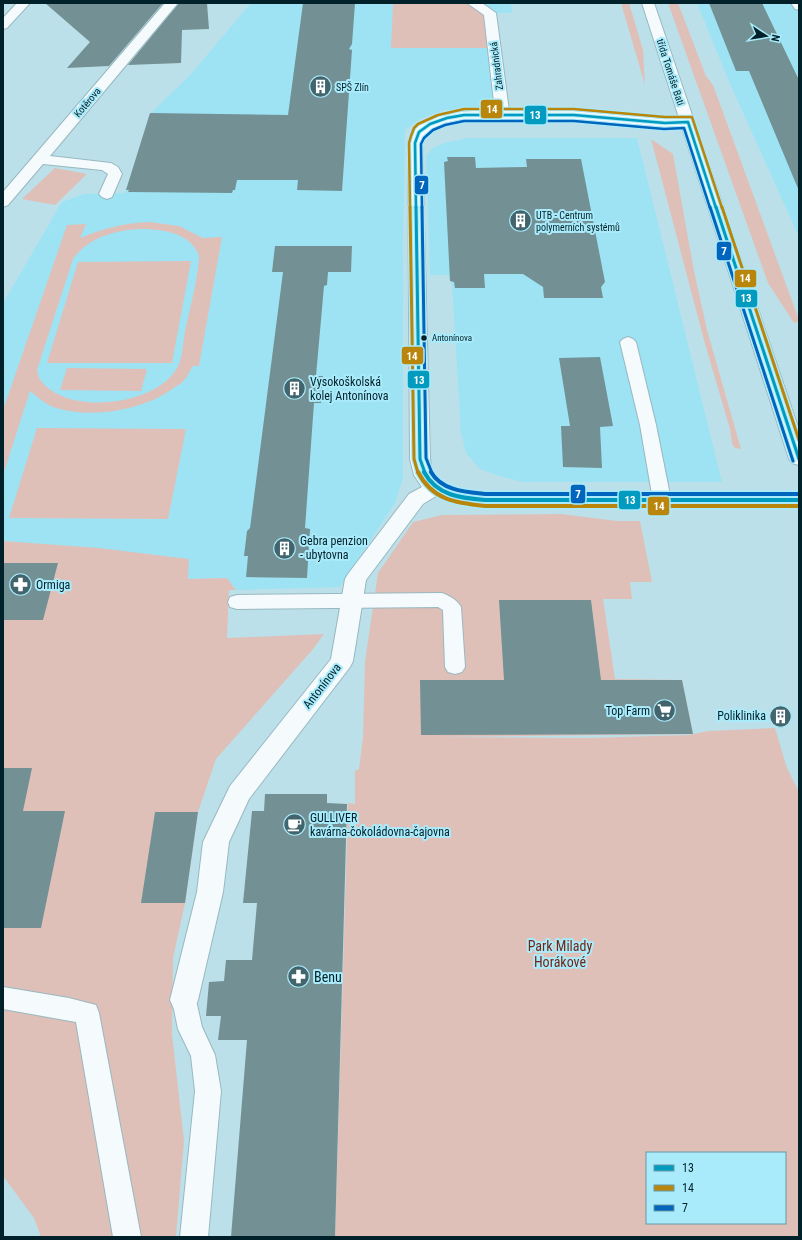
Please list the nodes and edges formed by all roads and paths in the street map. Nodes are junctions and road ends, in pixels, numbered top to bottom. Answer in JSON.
{"nodes":[{"id":1,"x":24,"y":3,"type":"edge"},
{"id":2,"x":172,"y":3,"type":"edge"},
{"id":3,"x":473,"y":3,"type":"edge"},
{"id":4,"x":648,"y":3,"type":"edge"},
{"id":5,"x":798,"y":3,"type":"edge"},
{"id":6,"x":799,"y":6,"type":"edge"},
{"id":7,"x":3,"y":25,"type":"edge"},
{"id":8,"x":502,"y":114,"type":"junction"},
{"id":9,"x":688,"y":122,"type":"junction"},
{"id":10,"x":38,"y":159,"type":"junction"},
{"id":11,"x":107,"y":194,"type":"dead end"},
{"id":12,"x":3,"y":202,"type":"edge"},
{"id":13,"x":628,"y":342,"type":"dead end"},
{"id":14,"x":799,"y":459,"type":"edge"},
{"id":15,"x":436,"y":487,"type":"junction"},
{"id":16,"x":662,"y":500,"type":"junction"},
{"id":17,"x":799,"y":500,"type":"edge"},
{"id":18,"x":352,"y":600,"type":"junction"},
{"id":19,"x":237,"y":602,"type":"dead end"},
{"id":20,"x":455,"y":667,"type":"dead end"},
{"id":21,"x":3,"y":998,"type":"edge"},
{"id":22,"x":184,"y":1000,"type":"joint"},
{"id":23,"x":128,"y":1237,"type":"edge"},
{"id":24,"x":194,"y":1237,"type":"edge"}],
"edges":[{"from":1,"to":7,"type":"street"},
{"from":2,"to":10,"type":"street","name":"Kotěrova"},
{"from":3,"to":8,"type":"street","name":"Zahradnická"},
{"from":4,"to":9,"type":"street","name":"třída Tomáše Bati"},
{"from":5,"to":6,"type":"street"},
{"from":8,"to":9,"type":"street"},
{"from":8,"to":15,"type":"street"},
{"from":9,"to":14,"type":"street","name":"třída Tomáše Bati"},
{"from":10,"to":11,"type":"street"},
{"from":10,"to":12,"type":"street","name":"Kotěrova"},
{"from":13,"to":16,"type":"lane"},
{"from":15,"to":16,"type":"street"},
{"from":15,"to":18,"type":"street","name":"Antonínova"},
{"from":16,"to":17,"type":"street"},
{"from":18,"to":19,"type":"lane"},
{"from":18,"to":20,"type":"lane"},
{"from":18,"to":22,"type":"street","name":"Antonínova"},
{"from":21,"to":23,"type":"lane"},
{"from":22,"to":24,"type":"lane"}]}
